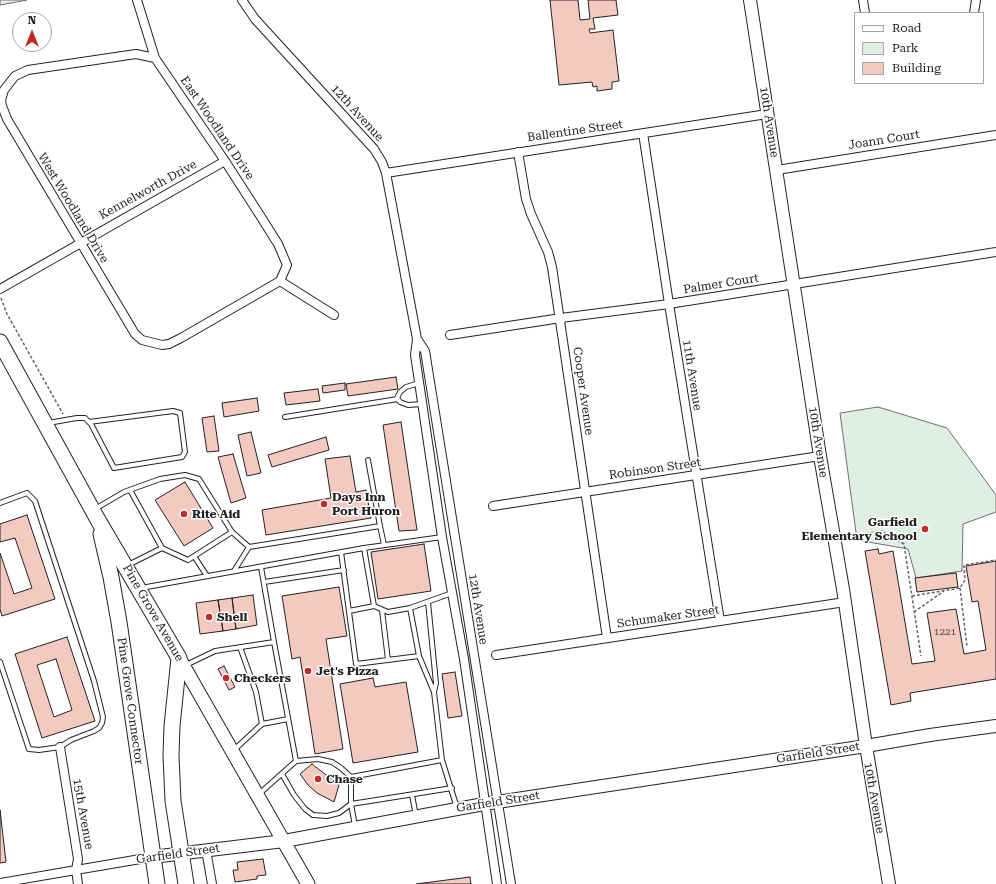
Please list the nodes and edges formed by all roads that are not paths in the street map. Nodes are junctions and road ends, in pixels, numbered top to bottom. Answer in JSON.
{"nodes":[{"id":1,"x":137,"y":0,"type":"edge"},
{"id":2,"x":242,"y":0,"type":"edge"},
{"id":3,"x":750,"y":0,"type":"edge"},
{"id":4,"x":863,"y":0,"type":"edge"},
{"id":5,"x":976,"y":0,"type":"edge"},
{"id":6,"x":865,"y":12,"type":"edge"},
{"id":7,"x":974,"y":12,"type":"edge"},
{"id":8,"x":155,"y":58,"type":"junction"},
{"id":9,"x":767,"y":114,"type":"junction"},
{"id":10,"x":643,"y":133,"type":"junction"},
{"id":11,"x":996,"y":135,"type":"edge"},
{"id":12,"x":518,"y":152,"type":"junction"},
{"id":13,"x":225,"y":161,"type":"junction"},
{"id":14,"x":777,"y":170,"type":"junction"},
{"id":15,"x":386,"y":173,"type":"junction"},
{"id":16,"x":80,"y":243,"type":"junction"},
{"id":17,"x":996,"y":252,"type":"edge"},
{"id":18,"x":280,"y":281,"type":"junction"},
{"id":19,"x":794,"y":284,"type":"junction"},
{"id":20,"x":0,"y":289,"type":"edge"},
{"id":21,"x":669,"y":304,"type":"junction"},
{"id":22,"x":334,"y":315,"type":"dead end"},
{"id":23,"x":560,"y":318,"type":"junction"},
{"id":24,"x":450,"y":335,"type":"dead end"},
{"id":25,"x":417,"y":339,"type":"junction"},
{"id":26,"x":0,"y":342,"type":"edge"},
{"id":27,"x":419,"y":383,"type":"junction"},
{"id":28,"x":398,"y":399,"type":"junction"},
{"id":29,"x":422,"y":404,"type":"junction"},
{"id":30,"x":285,"y":417,"type":"dead end"},
{"id":31,"x":89,"y":422,"type":"junction"},
{"id":32,"x":45,"y":424,"type":"junction"},
{"id":33,"x":820,"y":456,"type":"junction"},
{"id":34,"x":368,"y":460,"type":"dead end"},
{"id":35,"x":696,"y":476,"type":"junction"},
{"id":36,"x":130,"y":490,"type":"junction"},
{"id":37,"x":586,"y":492,"type":"junction"},
{"id":38,"x":0,"y":503,"type":"edge"},
{"id":39,"x":493,"y":506,"type":"dead end"},
{"id":40,"x":95,"y":515,"type":"junction"},
{"id":41,"x":380,"y":526,"type":"junction"},
{"id":42,"x":232,"y":532,"type":"junction"},
{"id":43,"x":442,"y":537,"type":"junction"},
{"id":44,"x":384,"y":545,"type":"junction"},
{"id":45,"x":249,"y":547,"type":"junction"},
{"id":46,"x":162,"y":548,"type":"junction"},
{"id":47,"x":364,"y":548,"type":"junction"},
{"id":48,"x":341,"y":552,"type":"junction"},
{"id":49,"x":194,"y":556,"type":"junction"},
{"id":50,"x":126,"y":566,"type":"junction"},
{"id":51,"x":261,"y":567,"type":"junction"},
{"id":52,"x":344,"y":570,"type":"junction"},
{"id":53,"x":234,"y":571,"type":"junction"},
{"id":54,"x":207,"y":576,"type":"junction"},
{"id":55,"x":264,"y":582,"type":"junction"},
{"id":56,"x":138,"y":589,"type":"junction"},
{"id":57,"x":452,"y":593,"type":"junction"},
{"id":58,"x":428,"y":602,"type":"junction"},
{"id":59,"x":845,"y":602,"type":"junction"},
{"id":60,"x":374,"y":606,"type":"junction"},
{"id":61,"x":410,"y":608,"type":"junction"},
{"id":62,"x":382,"y":610,"type":"junction"},
{"id":63,"x":349,"y":611,"type":"junction"},
{"id":64,"x":720,"y":621,"type":"junction"},
{"id":65,"x":607,"y":638,"type":"junction"},
{"id":66,"x":274,"y":642,"type":"junction"},
{"id":67,"x":240,"y":647,"type":"junction"},
{"id":68,"x":496,"y":655,"type":"dead end"},
{"id":69,"x":419,"y":656,"type":"junction"},
{"id":70,"x":388,"y":660,"type":"junction"},
{"id":71,"x":0,"y":662,"type":"edge"},
{"id":72,"x":182,"y":662,"type":"junction"},
{"id":73,"x":434,"y":692,"type":"junction"},
{"id":74,"x":288,"y":719,"type":"junction"},
{"id":75,"x":262,"y":724,"type":"junction"},
{"id":76,"x":996,"y":726,"type":"edge"},
{"id":77,"x":866,"y":746,"type":"junction"},
{"id":78,"x":60,"y":747,"type":"junction"},
{"id":79,"x":233,"y":752,"type":"junction"},
{"id":80,"x":442,"y":760,"type":"junction"},
{"id":81,"x":296,"y":761,"type":"junction"},
{"id":82,"x":282,"y":774,"type":"junction"},
{"id":83,"x":351,"y":777,"type":"junction"},
{"id":84,"x":452,"y":788,"type":"junction"},
{"id":85,"x":412,"y":795,"type":"junction"},
{"id":86,"x":258,"y":796,"type":"junction"},
{"id":87,"x":497,"y":802,"type":"junction"},
{"id":88,"x":351,"y":804,"type":"junction"},
{"id":89,"x":484,"y":804,"type":"junction"},
{"id":90,"x":457,"y":808,"type":"junction"},
{"id":91,"x":416,"y":816,"type":"junction"},
{"id":92,"x":356,"y":828,"type":"junction"},
{"id":93,"x":284,"y":841,"type":"junction"},
{"id":94,"x":206,"y":850,"type":"junction"},
{"id":95,"x":181,"y":854,"type":"junction"},
{"id":96,"x":152,"y":857,"type":"junction"},
{"id":97,"x":76,"y":870,"type":"junction"},
{"id":98,"x":0,"y":883,"type":"edge"},
{"id":99,"x":78,"y":884,"type":"edge"},
{"id":100,"x":156,"y":884,"type":"edge"},
{"id":101,"x":186,"y":884,"type":"edge"},
{"id":102,"x":212,"y":884,"type":"edge"},
{"id":103,"x":308,"y":884,"type":"edge"},
{"id":104,"x":497,"y":884,"type":"edge"},
{"id":105,"x":511,"y":884,"type":"edge"},
{"id":106,"x":889,"y":884,"type":"edge"}],
"edges":[{"from":1,"to":8,"type":"street","name":"East Woodland Drive"},
{"from":2,"to":15,"type":"street","name":"12th Avenue"},
{"from":3,"to":9,"type":"street","name":"10th Avenue"},
{"from":4,"to":6,"type":"street"},
{"from":5,"to":7,"type":"street"},
{"from":8,"to":13,"type":"street","name":"East Woodland Drive"},
{"from":8,"to":16,"type":"street","name":"West Woodland Drive"},
{"from":9,"to":10,"type":"street","name":"Ballentine Street"},
{"from":9,"to":14,"type":"street","name":"10th Avenue"},
{"from":10,"to":12,"type":"street","name":"Ballentine Street"},
{"from":10,"to":21,"type":"street","name":"11th Avenue"},
{"from":11,"to":14,"type":"street","name":"Joann Court"},
{"from":12,"to":15,"type":"street","name":"Ballentine Street"},
{"from":12,"to":23,"type":"street","name":"Cooper Avenue"},
{"from":13,"to":16,"type":"street","name":"Kennelworth Drive"},
{"from":13,"to":18,"type":"street","name":"East Woodland Drive"},
{"from":14,"to":19,"type":"street","name":"10th Avenue"},
{"from":15,"to":25,"type":"street","name":"12th Avenue"},
{"from":16,"to":18,"type":"street","name":"West Woodland Drive"},
{"from":16,"to":20,"type":"street","name":"Kennelworth Drive"},
{"from":17,"to":19,"type":"street","name":"Palmer Court"},
{"from":18,"to":22,"type":"street"},
{"from":19,"to":21,"type":"street","name":"Palmer Court"},
{"from":19,"to":33,"type":"street","name":"10th Avenue"},
{"from":21,"to":23,"type":"street","name":"Palmer Court"},
{"from":21,"to":35,"type":"street","name":"11th Avenue"},
{"from":23,"to":24,"type":"street","name":"Palmer Court"},
{"from":23,"to":37,"type":"street","name":"Cooper Avenue"},
{"from":25,"to":27,"type":"street","name":"12th Avenue"},
{"from":25,"to":87,"type":"street","name":"12th Avenue"},
{"from":26,"to":32,"type":"highway","name":"Pine Grove Avenue"},
{"from":27,"to":28,"type":"lane"},
{"from":27,"to":29,"type":"street","name":"12th Avenue"},
{"from":28,"to":29,"type":"lane"},
{"from":28,"to":30,"type":"lane"},
{"from":29,"to":43,"type":"street","name":"12th Avenue"},
{"from":31,"to":31,"type":"lane"},
{"from":31,"to":32,"type":"lane"},
{"from":32,"to":40,"type":"highway","name":"Pine Grove Avenue"},
{"from":33,"to":35,"type":"street","name":"Robinson Street"},
{"from":33,"to":59,"type":"street","name":"10th Avenue"},
{"from":34,"to":41,"type":"lane"},
{"from":35,"to":37,"type":"street","name":"Robinson Street"},
{"from":35,"to":64,"type":"street","name":"11th Avenue"},
{"from":36,"to":40,"type":"lane"},
{"from":36,"to":42,"type":"lane"},
{"from":36,"to":46,"type":"lane"},
{"from":37,"to":39,"type":"street","name":"Robinson Street"},
{"from":37,"to":65,"type":"street","name":"Cooper Avenue"},
{"from":38,"to":78,"type":"lane"},
{"from":40,"to":50,"type":"highway","name":"Pine Grove Avenue"},
{"from":40,"to":96,"type":"highway","name":"Pine Grove Connector"},
{"from":41,"to":44,"type":"lane"},
{"from":41,"to":45,"type":"lane"},
{"from":42,"to":45,"type":"lane"},
{"from":42,"to":49,"type":"lane"},
{"from":43,"to":44,"type":"lane"},
{"from":43,"to":57,"type":"street","name":"12th Avenue"},
{"from":44,"to":47,"type":"lane"},
{"from":45,"to":53,"type":"lane"},
{"from":46,"to":49,"type":"lane"},
{"from":46,"to":50,"type":"lane"},
{"from":47,"to":48,"type":"lane"},
{"from":47,"to":60,"type":"lane"},
{"from":48,"to":51,"type":"lane"},
{"from":48,"to":52,"type":"lane"},
{"from":49,"to":54,"type":"lane"},
{"from":50,"to":56,"type":"highway","name":"Pine Grove Avenue"},
{"from":51,"to":53,"type":"lane"},
{"from":51,"to":55,"type":"lane"},
{"from":52,"to":55,"type":"lane"},
{"from":52,"to":63,"type":"lane"},
{"from":53,"to":54,"type":"lane"},
{"from":54,"to":56,"type":"lane"},
{"from":55,"to":66,"type":"lane"},
{"from":56,"to":72,"type":"highway","name":"Pine Grove Avenue"},
{"from":57,"to":58,"type":"lane"},
{"from":57,"to":89,"type":"street","name":"12th Avenue"},
{"from":58,"to":61,"type":"lane"},
{"from":58,"to":73,"type":"lane"},
{"from":59,"to":64,"type":"street","name":"Schumaker Street"},
{"from":59,"to":77,"type":"street","name":"10th Avenue"},
{"from":60,"to":62,"type":"lane"},
{"from":60,"to":63,"type":"lane"},
{"from":61,"to":62,"type":"lane"},
{"from":61,"to":69,"type":"lane"},
{"from":62,"to":70,"type":"lane"},
{"from":63,"to":70,"type":"lane"},
{"from":64,"to":65,"type":"street","name":"Schumaker Street"},
{"from":65,"to":68,"type":"street","name":"Schumaker Street"},
{"from":66,"to":67,"type":"lane"},
{"from":66,"to":74,"type":"lane"},
{"from":67,"to":72,"type":"lane"},
{"from":67,"to":75,"type":"lane"},
{"from":69,"to":70,"type":"lane"},
{"from":69,"to":73,"type":"lane"},
{"from":71,"to":78,"type":"lane"},
{"from":72,"to":79,"type":"main road","name":"Pine Grove Avenue"},
{"from":72,"to":95,"type":"highway"},
{"from":73,"to":80,"type":"lane"},
{"from":74,"to":75,"type":"lane"},
{"from":74,"to":81,"type":"lane"},
{"from":75,"to":79,"type":"lane"},
{"from":76,"to":77,"type":"street","name":"Garfield Street"},
{"from":77,"to":87,"type":"street","name":"Garfield Street"},
{"from":77,"to":106,"type":"street","name":"10th Avenue"},
{"from":78,"to":97,"type":"street","name":"15th Avenue"},
{"from":79,"to":86,"type":"main road","name":"Pine Grove Avenue"},
{"from":80,"to":83,"type":"lane"},
{"from":80,"to":84,"type":"lane"},
{"from":81,"to":82,"type":"lane"},
{"from":81,"to":83,"type":"lane"},
{"from":82,"to":86,"type":"lane"},
{"from":82,"to":88,"type":"lane"},
{"from":83,"to":88,"type":"lane"},
{"from":84,"to":85,"type":"lane"},
{"from":84,"to":90,"type":"lane"},
{"from":85,"to":88,"type":"lane"},
{"from":85,"to":91,"type":"lane"},
{"from":86,"to":93,"type":"main road","name":"Pine Grove Avenue"},
{"from":87,"to":89,"type":"street","name":"Garfield Street"},
{"from":87,"to":105,"type":"street","name":"12th Avenue"},
{"from":88,"to":92,"type":"lane"},
{"from":89,"to":90,"type":"street","name":"Garfield Street"},
{"from":89,"to":104,"type":"street","name":"12th Avenue"},
{"from":90,"to":91,"type":"street","name":"Garfield Street"},
{"from":91,"to":92,"type":"street","name":"Garfield Street"},
{"from":92,"to":93,"type":"street","name":"Garfield Street"},
{"from":93,"to":94,"type":"street","name":"Garfield Street"},
{"from":93,"to":103,"type":"main road","name":"Pine Grove Avenue"},
{"from":94,"to":95,"type":"street","name":"Garfield Street"},
{"from":94,"to":102,"type":"street"},
{"from":95,"to":96,"type":"street","name":"Garfield Street"},
{"from":95,"to":101,"type":"highway"},
{"from":96,"to":97,"type":"street","name":"Garfield Street"},
{"from":96,"to":100,"type":"highway","name":"Pine Grove Connector"},
{"from":97,"to":98,"type":"street","name":"Garfield Street"},
{"from":97,"to":99,"type":"street","name":"15th Avenue"}]}
